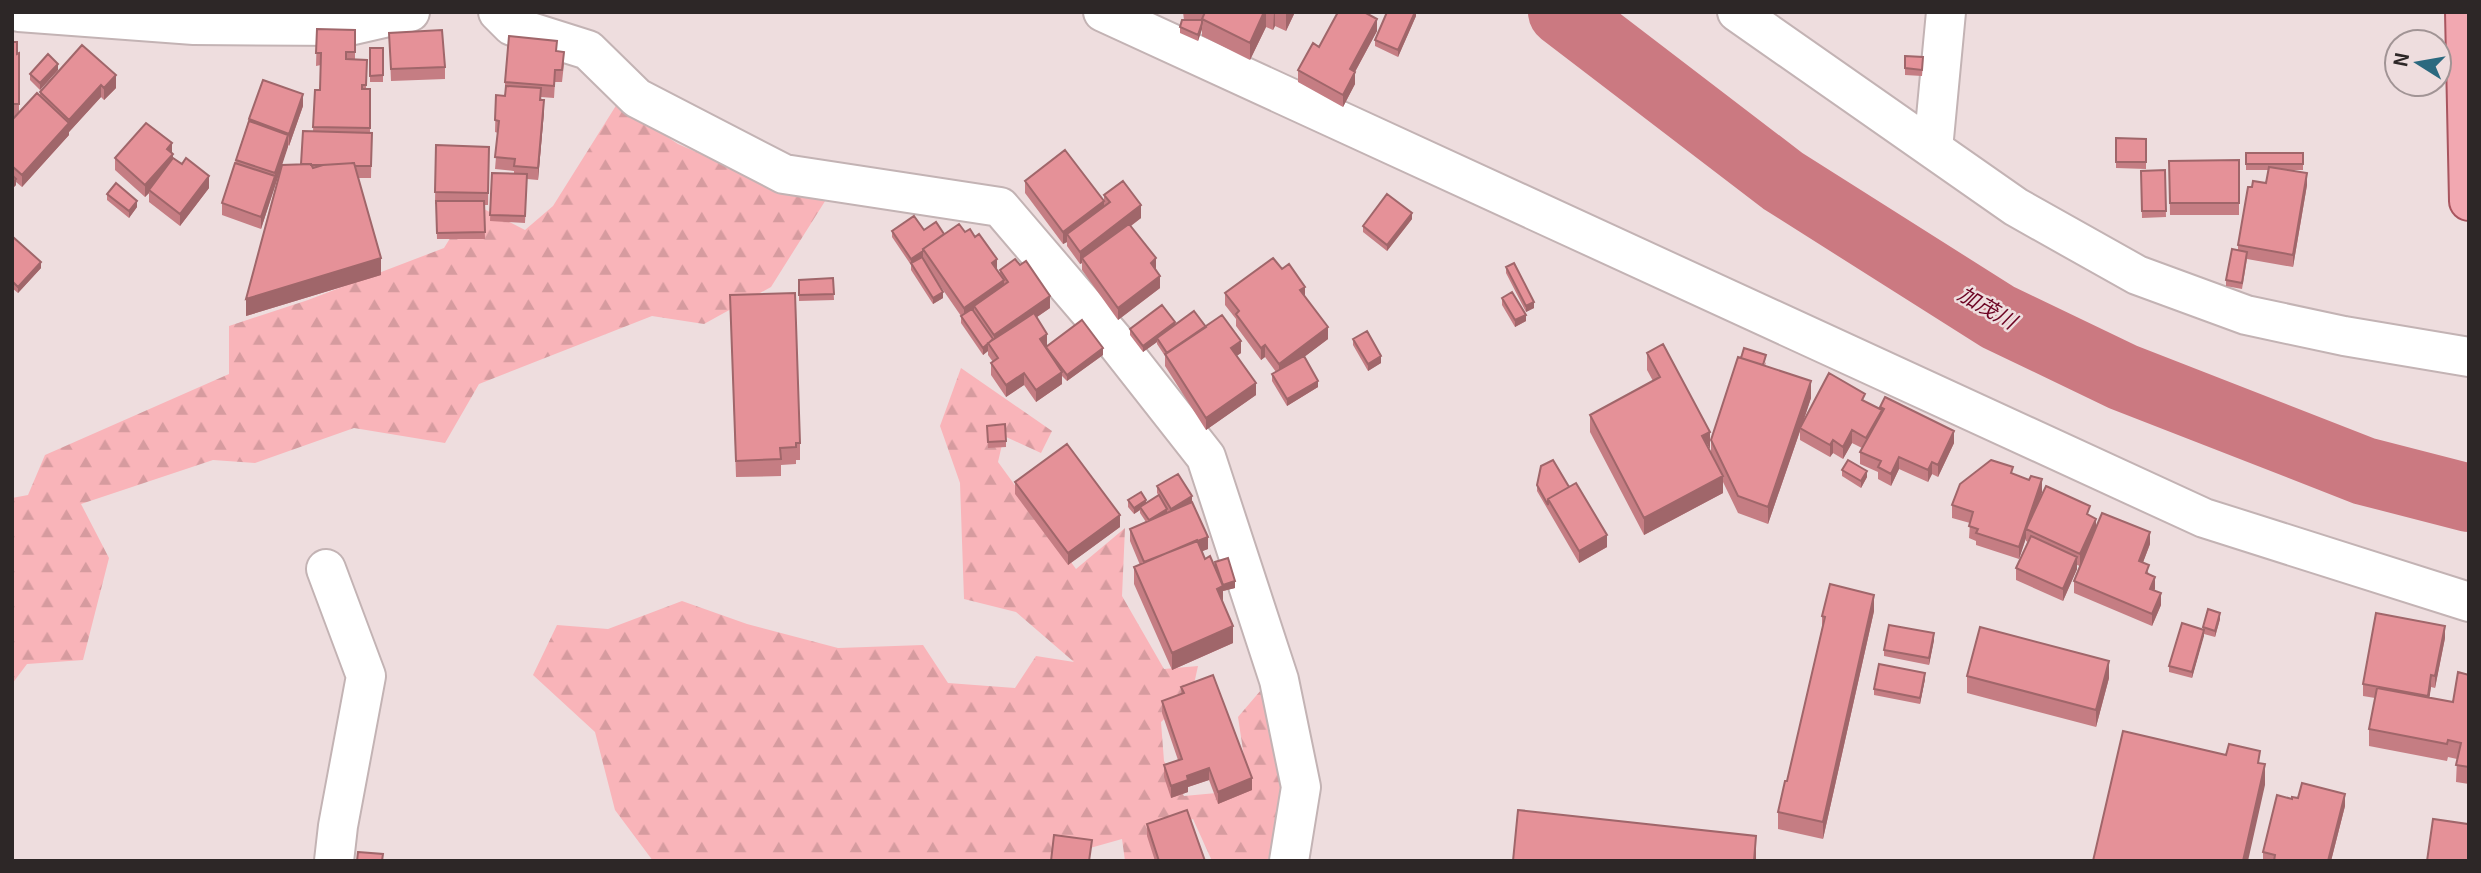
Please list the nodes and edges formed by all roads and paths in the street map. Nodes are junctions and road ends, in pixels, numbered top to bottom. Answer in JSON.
{"nodes":[{"id":1,"x":19,"y":12,"type":"edge"},
{"id":2,"x":410,"y":12,"type":"edge"},
{"id":3,"x":498,"y":12,"type":"edge"},
{"id":4,"x":1103,"y":12,"type":"edge"},
{"id":5,"x":1737,"y":12,"type":"edge"},
{"id":6,"x":1946,"y":12,"type":"edge"},
{"id":7,"x":2465,"y":12,"type":"edge"},
{"id":8,"x":1933,"y":149,"type":"junction"},
{"id":9,"x":2469,"y":201,"type":"edge"},
{"id":10,"x":2469,"y":358,"type":"edge"},
{"id":11,"x":326,"y":569,"type":"dead end"},
{"id":12,"x":2469,"y":601,"type":"edge"},
{"id":13,"x":334,"y":861,"type":"edge"},
{"id":14,"x":1289,"y":861,"type":"edge"}],
"edges":[{"from":1,"to":2,"type":"street"},
{"from":3,"to":14,"type":"street"},
{"from":4,"to":12,"type":"street"},
{"from":5,"to":8,"type":"street"},
{"from":6,"to":8,"type":"street"},
{"from":7,"to":9,"type":"main road"},
{"from":8,"to":10,"type":"street"},
{"from":11,"to":13,"type":"street"}]}
